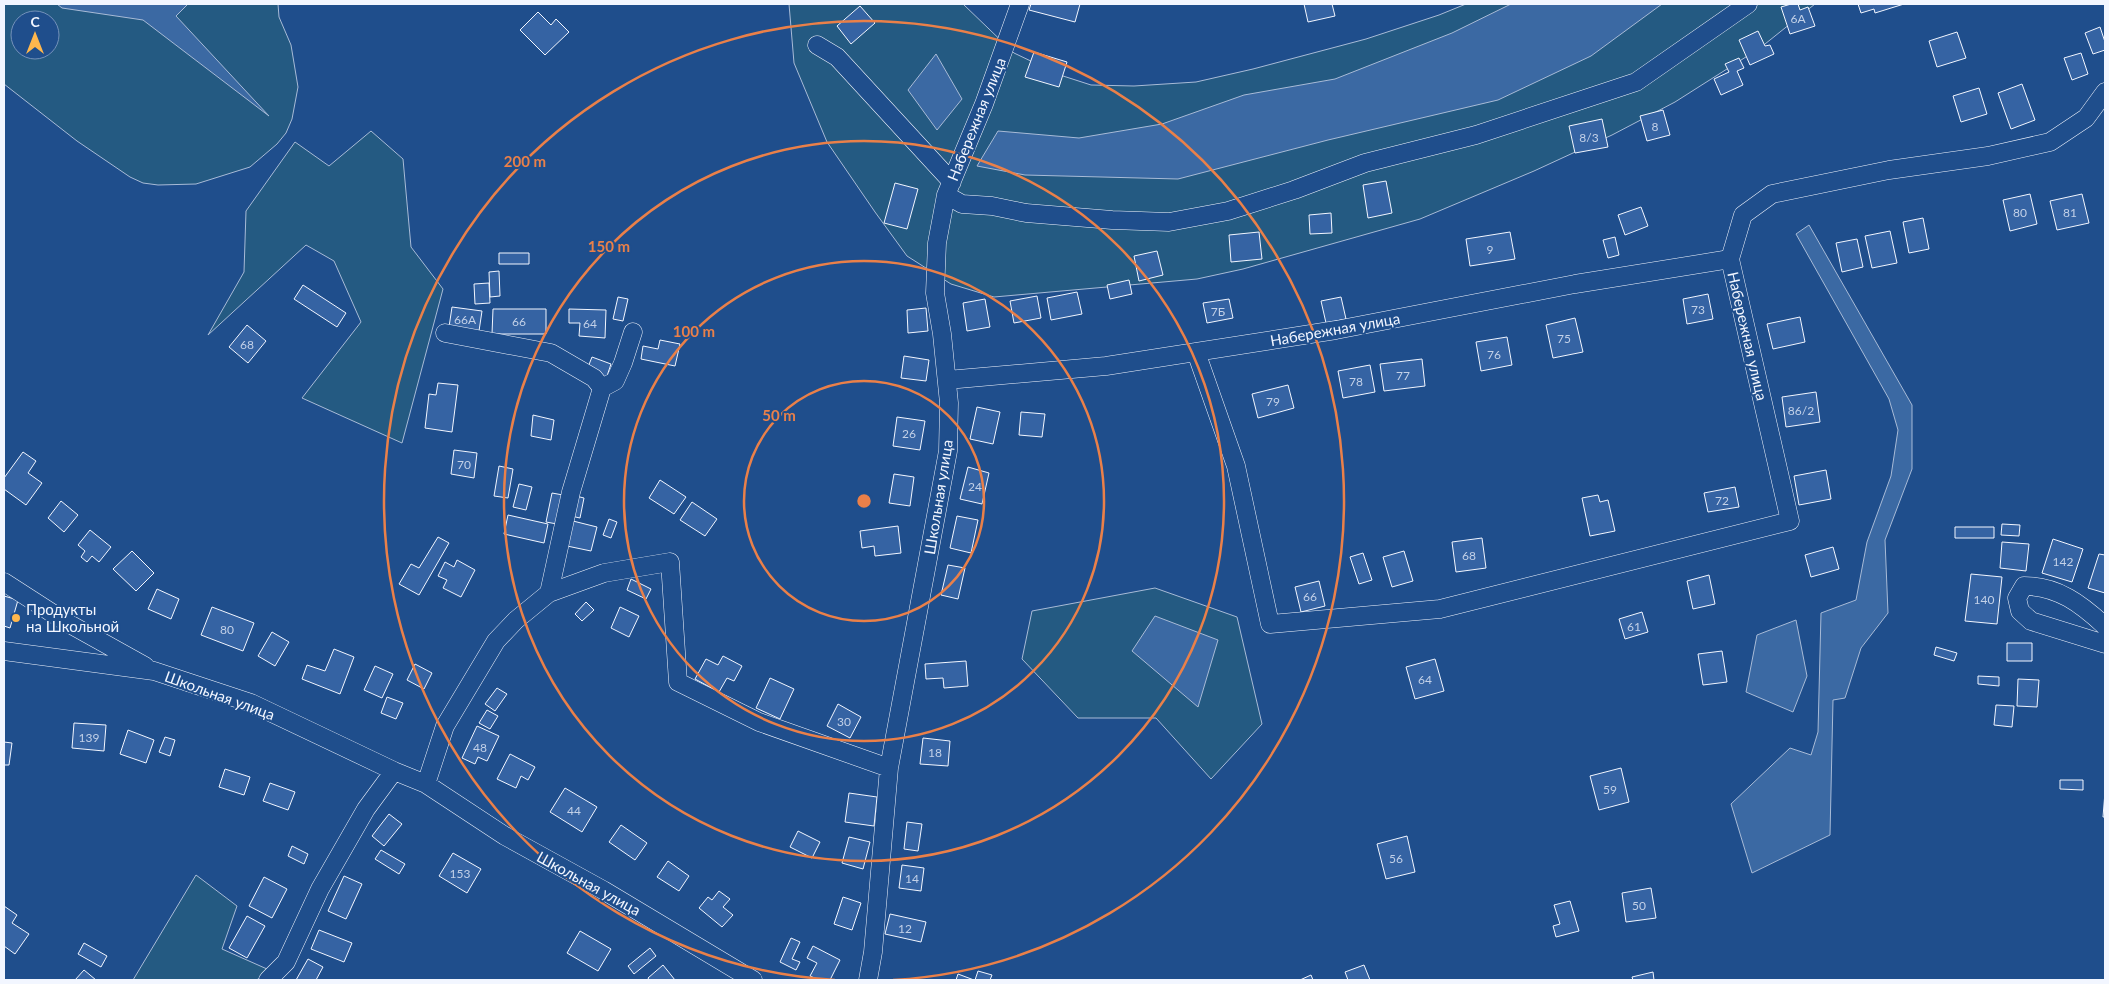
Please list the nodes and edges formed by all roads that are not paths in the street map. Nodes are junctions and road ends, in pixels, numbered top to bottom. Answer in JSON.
{"nodes":[{"id":1,"x":1020,"y":4,"type":"edge"},
{"id":2,"x":1748,"y":4,"type":"edge"},
{"id":3,"x":817,"y":45,"type":"dead end"},
{"id":4,"x":2105,"y":92,"type":"edge"},
{"id":5,"x":949,"y":188,"type":"junction"},
{"id":6,"x":1730,"y":259,"type":"junction"},
{"id":7,"x":633,"y":332,"type":"dead end"},
{"id":8,"x":444,"y":333,"type":"dead end"},
{"id":9,"x":1196,"y":352,"type":"junction"},
{"id":10,"x":947,"y":380,"type":"junction"},
{"id":11,"x":602,"y":388,"type":"junction"},
{"id":12,"x":4,"y":582,"type":"edge"},
{"id":13,"x":549,"y":593,"type":"junction"},
{"id":14,"x":2105,"y":626,"type":"edge"},
{"id":15,"x":2105,"y":644,"type":"edge"},
{"id":16,"x":4,"y":650,"type":"edge"},
{"id":17,"x":154,"y":671,"type":"junction"},
{"id":18,"x":889,"y":768,"type":"junction"},
{"id":19,"x":394,"y":771,"type":"junction"},
{"id":20,"x":426,"y":784,"type":"junction"},
{"id":21,"x":268,"y":980,"type":"edge"},
{"id":22,"x":753,"y":980,"type":"edge"},
{"id":23,"x":868,"y":980,"type":"edge"}],
"edges":[{"from":1,"to":5,"type":"street","name":"Набережная улица"},
{"from":2,"to":5,"type":"street","name":"Набережная улица"},
{"from":3,"to":5,"type":"street"},
{"from":4,"to":6,"type":"street"},
{"from":5,"to":10,"type":"street","name":"Школьная улица"},
{"from":6,"to":9,"type":"street","name":"Набережная улица"},
{"from":6,"to":9,"type":"street","name":"Набережная улица"},
{"from":7,"to":11,"type":"street"},
{"from":8,"to":11,"type":"street"},
{"from":9,"to":10,"type":"street","name":"Набережная улица"},
{"from":10,"to":18,"type":"street","name":"Школьная улица"},
{"from":11,"to":13,"type":"street"},
{"from":12,"to":17,"type":"street","name":"Школьная улица"},
{"from":13,"to":18,"type":"street"},
{"from":13,"to":20,"type":"street"},
{"from":14,"to":15,"type":"street"},
{"from":16,"to":17,"type":"street","name":"Школьная улица"},
{"from":17,"to":19,"type":"street","name":"Школьная улица"},
{"from":18,"to":23,"type":"street","name":"Школьная улица"},
{"from":19,"to":20,"type":"street","name":"Школьная улица"},
{"from":19,"to":21,"type":"street"},
{"from":20,"to":22,"type":"street","name":"Школьная улица"}]}
